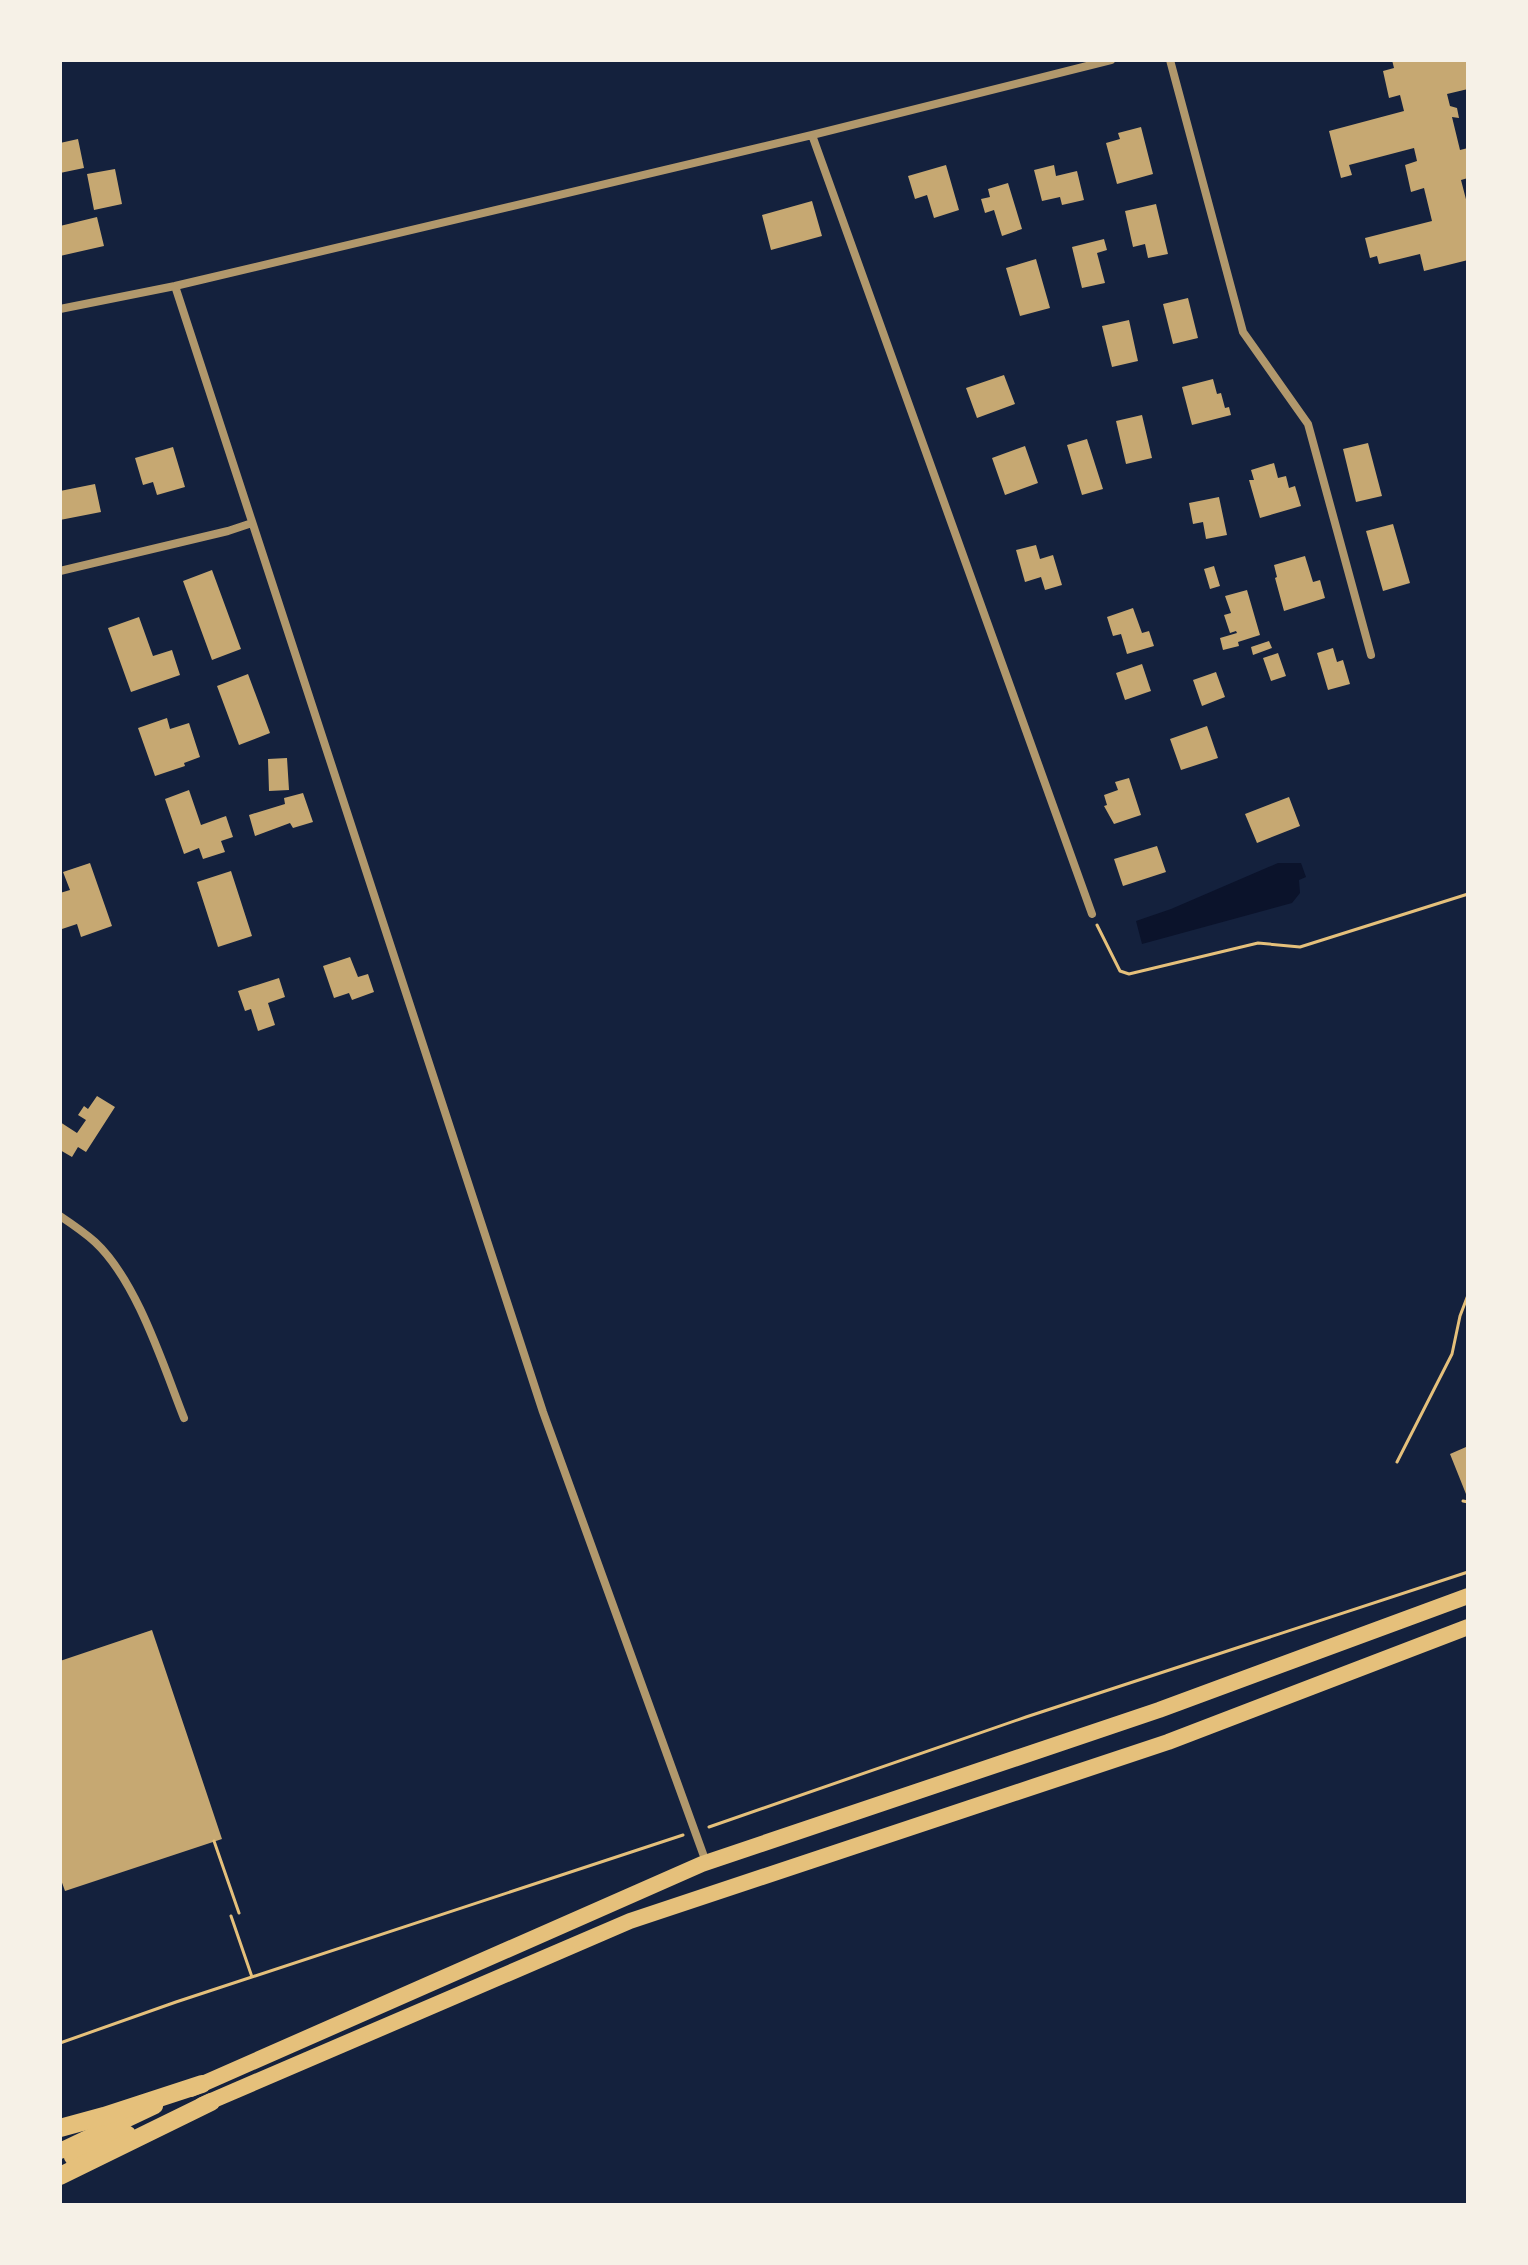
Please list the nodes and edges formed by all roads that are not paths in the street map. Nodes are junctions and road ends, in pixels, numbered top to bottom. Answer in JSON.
{"nodes":[{"id":1,"x":1111,"y":60,"type":"edge"},
{"id":2,"x":1170,"y":60,"type":"edge"},
{"id":3,"x":812,"y":135,"type":"junction"},
{"id":4,"x":175,"y":286,"type":"junction"},
{"id":5,"x":60,"y":309,"type":"edge"},
{"id":6,"x":252,"y":523,"type":"junction"},
{"id":7,"x":60,"y":571,"type":"edge"},
{"id":8,"x":1371,"y":655,"type":"dead end"},
{"id":9,"x":1092,"y":914,"type":"road end"},
{"id":10,"x":60,"y":1216,"type":"edge"},
{"id":11,"x":184,"y":1418,"type":"dead end"},
{"id":12,"x":1468,"y":1596,"type":"edge"},
{"id":13,"x":1468,"y":1627,"type":"edge"},
{"id":14,"x":706,"y":1862,"type":"junction"},
{"id":15,"x":202,"y":2084,"type":"junction"},
{"id":16,"x":211,"y":2102,"type":"junction"},
{"id":17,"x":60,"y":2128,"type":"edge"},
{"id":18,"x":60,"y":2151,"type":"edge"},
{"id":19,"x":60,"y":2161,"type":"edge"},
{"id":20,"x":60,"y":2176,"type":"edge"}],
"edges":[{"from":1,"to":3,"type":"street"},
{"from":2,"to":8,"type":"street"},
{"from":3,"to":4,"type":"street"},
{"from":3,"to":9,"type":"street"},
{"from":4,"to":5,"type":"street"},
{"from":4,"to":6,"type":"street"},
{"from":6,"to":7,"type":"street"},
{"from":6,"to":14,"type":"street"},
{"from":10,"to":11,"type":"street"},
{"from":12,"to":14,"type":"main road"},
{"from":13,"to":16,"type":"main road"},
{"from":14,"to":15,"type":"main road"},
{"from":15,"to":17,"type":"highway"},
{"from":15,"to":18,"type":"main road"},
{"from":16,"to":19,"type":"main road"},
{"from":16,"to":20,"type":"highway"}]}
